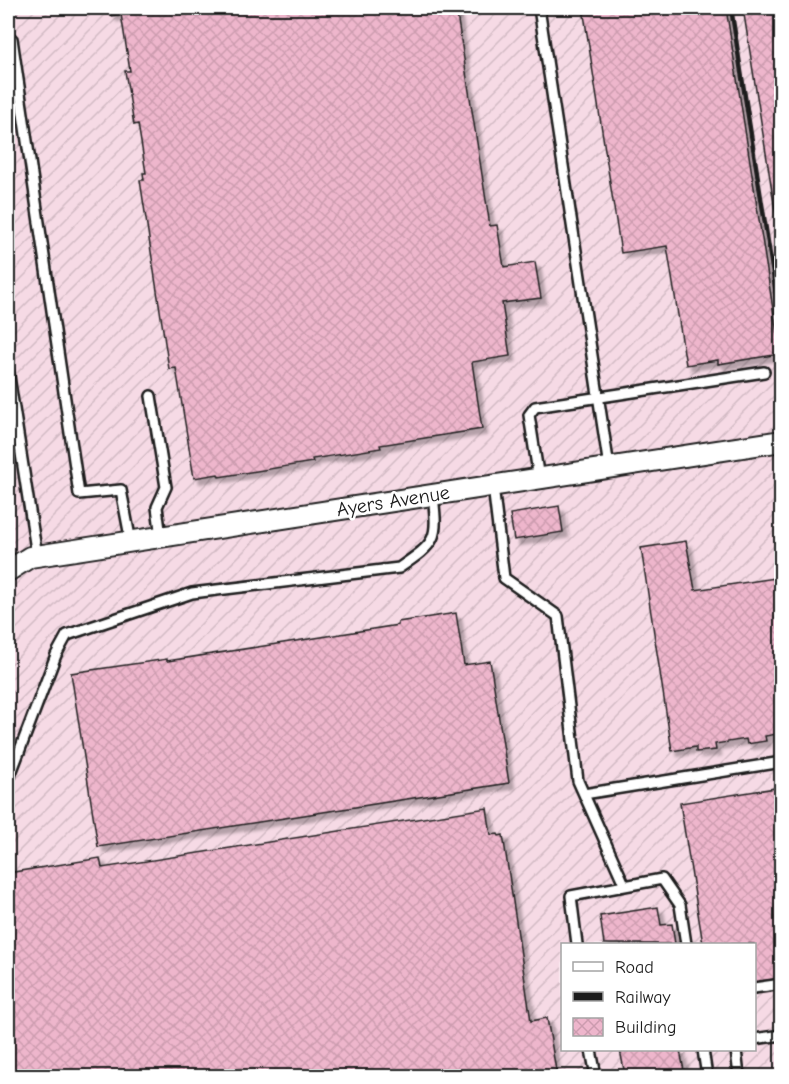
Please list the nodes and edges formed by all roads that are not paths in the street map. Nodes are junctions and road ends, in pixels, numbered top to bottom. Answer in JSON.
{"nodes":[{"id":1,"x":539,"y":8,"type":"edge"},
{"id":2,"x":12,"y":39,"type":"dead end"},
{"id":3,"x":8,"y":370,"type":"edge"},
{"id":4,"x":764,"y":372,"type":"dead end"},
{"id":5,"x":151,"y":396,"type":"dead end"},
{"id":6,"x":599,"y":398,"type":"junction"},
{"id":7,"x":782,"y":441,"type":"edge"},
{"id":8,"x":609,"y":467,"type":"junction"},
{"id":9,"x":539,"y":478,"type":"junction"},
{"id":10,"x":493,"y":486,"type":"junction"},
{"id":11,"x":433,"y":495,"type":"junction"},
{"id":12,"x":161,"y":537,"type":"junction"},
{"id":13,"x":131,"y":542,"type":"junction"},
{"id":14,"x":37,"y":556,"type":"junction"},
{"id":15,"x":8,"y":572,"type":"edge"},
{"id":16,"x":782,"y":762,"type":"edge"},
{"id":17,"x":8,"y":781,"type":"edge"},
{"id":18,"x":584,"y":794,"type":"junction"},
{"id":19,"x":625,"y":886,"type":"junction"},
{"id":20,"x":577,"y":943,"type":"edge"},
{"id":21,"x":686,"y":943,"type":"edge"},
{"id":22,"x":782,"y":984,"type":"edge"},
{"id":23,"x":756,"y":988,"type":"edge"},
{"id":24,"x":782,"y":1035,"type":"edge"},
{"id":25,"x":756,"y":1038,"type":"edge"},
{"id":26,"x":591,"y":1051,"type":"edge"},
{"id":27,"x":703,"y":1051,"type":"edge"},
{"id":28,"x":735,"y":1051,"type":"edge"},
{"id":29,"x":596,"y":1077,"type":"edge"},
{"id":30,"x":707,"y":1077,"type":"edge"},
{"id":31,"x":740,"y":1077,"type":"edge"}],
"edges":[{"from":1,"to":6,"type":"lane"},
{"from":2,"to":13,"type":"lane"},
{"from":3,"to":14,"type":"lane"},
{"from":4,"to":6,"type":"lane"},
{"from":5,"to":12,"type":"lane"},
{"from":6,"to":8,"type":"lane"},
{"from":6,"to":9,"type":"lane"},
{"from":7,"to":8,"type":"street","name":"Ayers Avenue"},
{"from":8,"to":9,"type":"street","name":"Ayers Avenue"},
{"from":9,"to":10,"type":"street","name":"Ayers Avenue"},
{"from":10,"to":11,"type":"street","name":"Ayers Avenue"},
{"from":10,"to":18,"type":"lane"},
{"from":11,"to":12,"type":"street","name":"Ayers Avenue"},
{"from":11,"to":17,"type":"lane"},
{"from":12,"to":13,"type":"street","name":"Ayers Avenue"},
{"from":13,"to":14,"type":"street","name":"Ayers Avenue"},
{"from":14,"to":15,"type":"street","name":"Ayers Avenue"},
{"from":16,"to":18,"type":"lane"},
{"from":18,"to":19,"type":"lane"},
{"from":19,"to":20,"type":"lane"},
{"from":19,"to":21,"type":"lane"},
{"from":22,"to":23,"type":"lane"},
{"from":24,"to":25,"type":"lane"},
{"from":26,"to":29,"type":"lane"},
{"from":27,"to":30,"type":"lane"},
{"from":28,"to":31,"type":"lane"}]}
